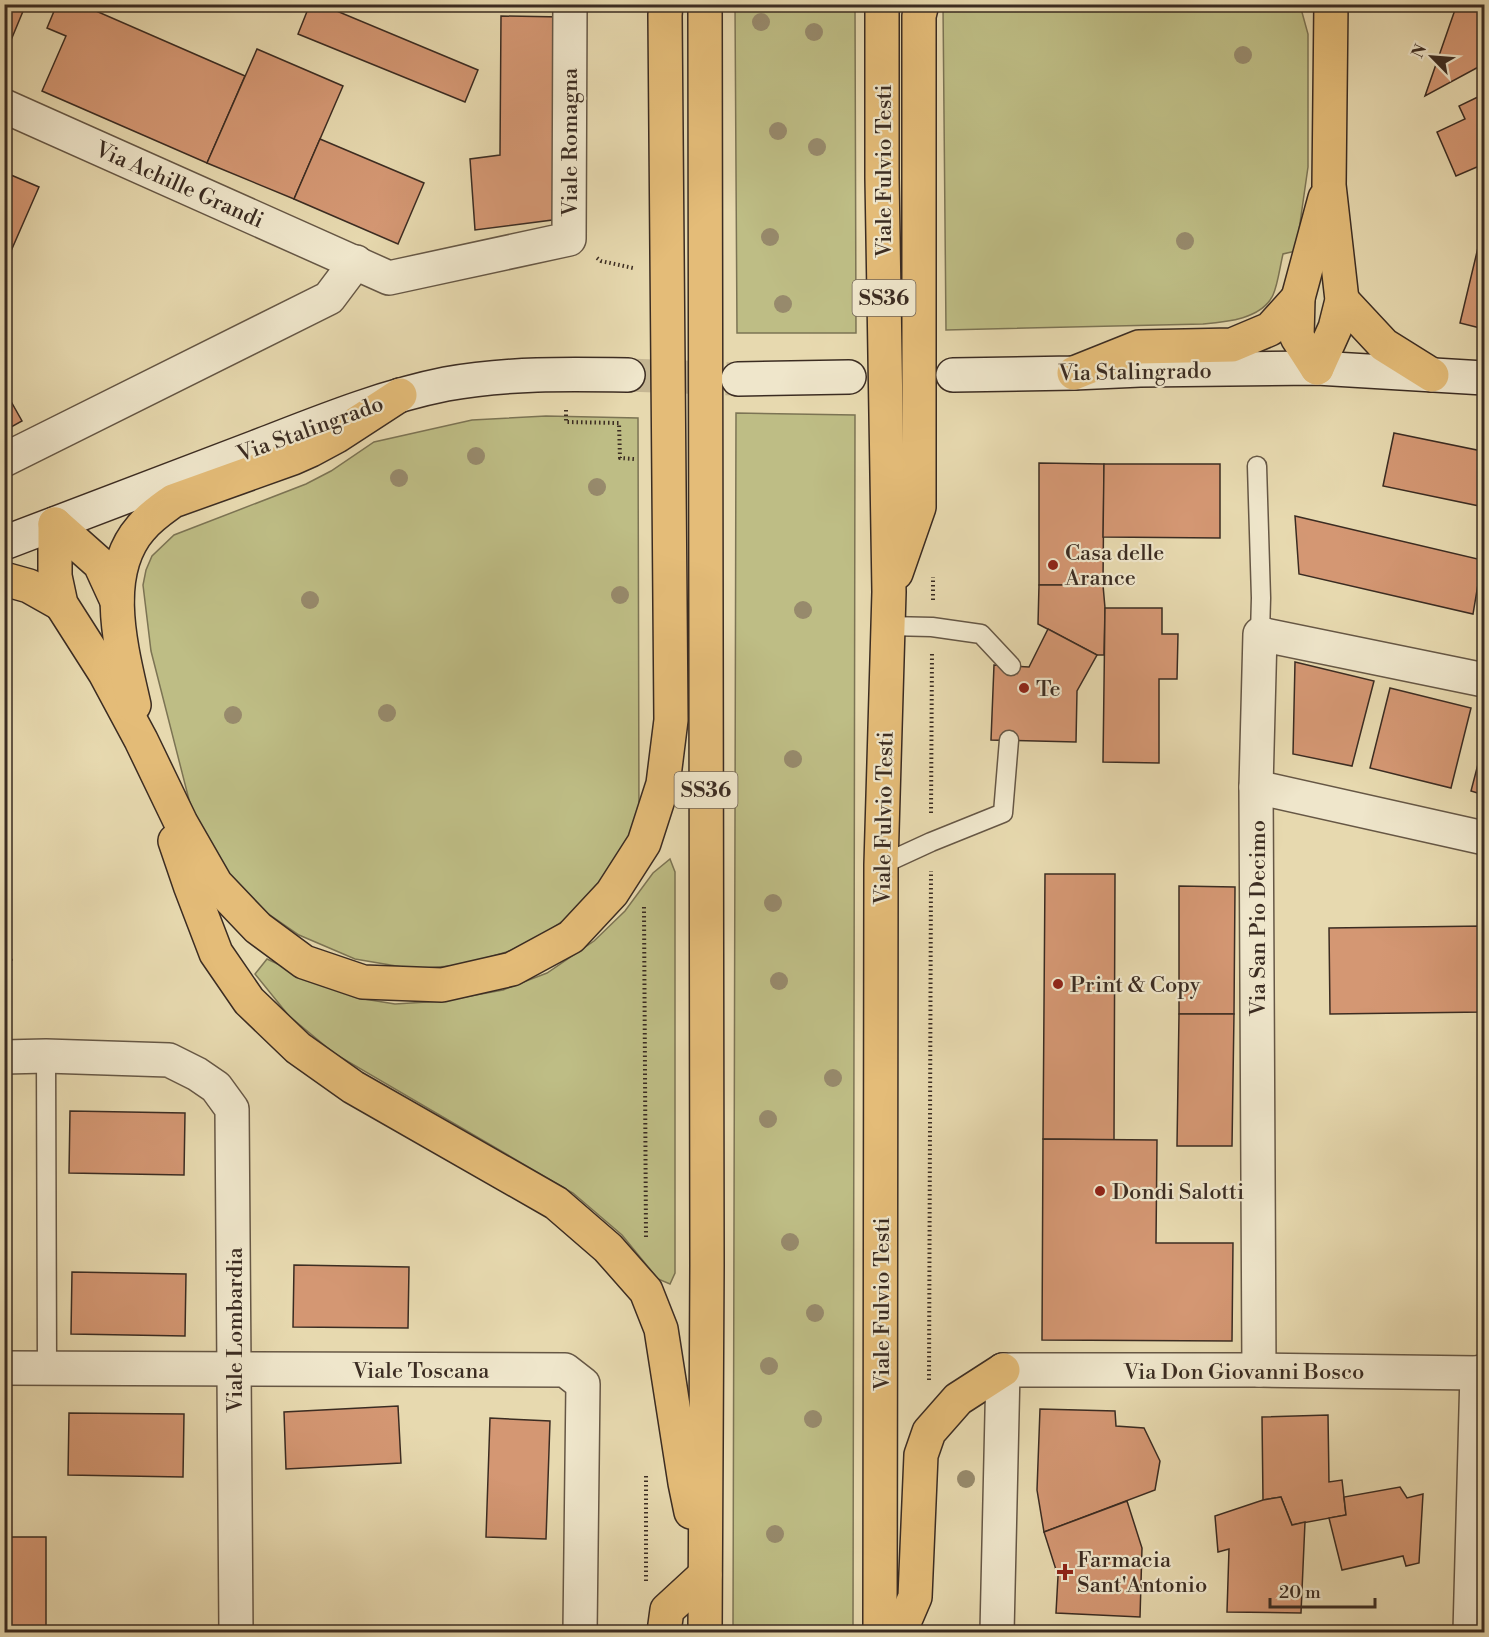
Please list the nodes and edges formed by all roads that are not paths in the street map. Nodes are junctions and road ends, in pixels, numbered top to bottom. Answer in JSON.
{"nodes":[{"id":1,"x":570,"y":4,"type":"edge"},
{"id":2,"x":666,"y":4,"type":"edge"},
{"id":3,"x":705,"y":4,"type":"edge"},
{"id":4,"x":882,"y":4,"type":"edge"},
{"id":5,"x":922,"y":4,"type":"edge"},
{"id":6,"x":1315,"y":4,"type":"edge"},
{"id":7,"x":1331,"y":4,"type":"edge"},
{"id":8,"x":1330,"y":65,"type":"junction"},
{"id":9,"x":4,"y":106,"type":"edge"},
{"id":10,"x":1329,"y":185,"type":"junction"},
{"id":11,"x":356,"y":262,"type":"junction"},
{"id":12,"x":1298,"y":298,"type":"junction"},
{"id":13,"x":1342,"y":300,"type":"junction"},
{"id":14,"x":1317,"y":368,"type":"junction"},
{"id":15,"x":1074,"y":373,"type":"junction"},
{"id":16,"x":628,"y":375,"type":"tunnel mouth"},
{"id":17,"x":953,"y":375,"type":"dead end"},
{"id":18,"x":1432,"y":375,"type":"junction"},
{"id":19,"x":849,"y":377,"type":"dead end"},
{"id":20,"x":1485,"y":378,"type":"edge"},
{"id":21,"x":738,"y":380,"type":"tunnel mouth"},
{"id":22,"x":400,"y":394,"type":"junction"},
{"id":23,"x":4,"y":460,"type":"edge"},
{"id":24,"x":1257,"y":466,"type":"dead end"},
{"id":25,"x":55,"y":524,"type":"junction"},
{"id":26,"x":4,"y":543,"type":"edge"},
{"id":27,"x":4,"y":579,"type":"edge"},
{"id":28,"x":889,"y":592,"type":"junction"},
{"id":29,"x":117,"y":601,"type":"junction"},
{"id":30,"x":61,"y":604,"type":"junction"},
{"id":31,"x":888,"y":626,"type":"junction"},
{"id":32,"x":1260,"y":634,"type":"junction"},
{"id":33,"x":1011,"y":666,"type":"dead end"},
{"id":34,"x":1485,"y":680,"type":"edge"},
{"id":35,"x":141,"y":740,"type":"junction"},
{"id":36,"x":1009,"y":740,"type":"dead end"},
{"id":37,"x":1256,"y":787,"type":"junction"},
{"id":38,"x":1485,"y":838,"type":"edge"},
{"id":39,"x":880,"y":865,"type":"junction"},
{"id":40,"x":46,"y":1056,"type":"junction"},
{"id":41,"x":4,"y":1057,"type":"edge"},
{"id":42,"x":4,"y":1368,"type":"edge"},
{"id":43,"x":47,"y":1368,"type":"junction"},
{"id":44,"x":234,"y":1370,"type":"junction"},
{"id":45,"x":1003,"y":1370,"type":"junction"},
{"id":46,"x":1259,"y":1370,"type":"junction"},
{"id":47,"x":1481,"y":1372,"type":"edge"},
{"id":48,"x":705,"y":1575,"type":"junction"},
{"id":49,"x":236,"y":1632,"type":"edge"},
{"id":50,"x":580,"y":1632,"type":"edge"},
{"id":51,"x":664,"y":1632,"type":"edge"},
{"id":52,"x":705,"y":1632,"type":"edge"},
{"id":53,"x":880,"y":1632,"type":"edge"},
{"id":54,"x":900,"y":1632,"type":"edge"},
{"id":55,"x":997,"y":1632,"type":"edge"},
{"id":56,"x":1470,"y":1632,"type":"edge"}],
"edges":[{"from":1,"to":11,"type":"street","name":"Viale Romagna"},
{"from":2,"to":35,"type":"highway"},
{"from":3,"to":48,"type":"highway","number":"SS36"},
{"from":4,"to":28,"type":"highway","name":"Viale Fulvio Testi","number":"SS36"},
{"from":5,"to":28,"type":"highway"},
{"from":6,"to":8,"type":"highway"},
{"from":7,"to":8,"type":"highway"},
{"from":8,"to":10,"type":"highway"},
{"from":9,"to":11,"type":"street","name":"Via Achille Grandi"},
{"from":10,"to":12,"type":"highway"},
{"from":10,"to":13,"type":"highway"},
{"from":11,"to":23,"type":"street"},
{"from":12,"to":14,"type":"highway"},
{"from":12,"to":15,"type":"highway"},
{"from":13,"to":14,"type":"highway"},
{"from":13,"to":18,"type":"highway"},
{"from":14,"to":15,"type":"street","name":"Via Stalingrado"},
{"from":14,"to":18,"type":"street","name":"Via Stalingrado"},
{"from":15,"to":17,"type":"street","name":"Via Stalingrado"},
{"from":16,"to":22,"type":"street","name":"Via Stalingrado"},
{"from":18,"to":20,"type":"street","name":"Via Stalingrado"},
{"from":19,"to":21,"type":"street"},
{"from":22,"to":25,"type":"street","name":"Via Stalingrado"},
{"from":22,"to":29,"type":"highway"},
{"from":24,"to":32,"type":"lane","name":"Via San Pio Decimo"},
{"from":25,"to":26,"type":"street","name":"Via Stalingrado"},
{"from":25,"to":29,"type":"highway"},
{"from":25,"to":30,"type":"highway"},
{"from":27,"to":30,"type":"highway"},
{"from":28,"to":31,"type":"highway","name":"Viale Fulvio Testi","number":"SS36"},
{"from":29,"to":35,"type":"highway"},
{"from":30,"to":35,"type":"highway"},
{"from":31,"to":33,"type":"lane"},
{"from":31,"to":39,"type":"highway","name":"Viale Fulvio Testi","number":"SS36"},
{"from":32,"to":34,"type":"street"},
{"from":32,"to":37,"type":"street","name":"Via San Pio Decimo"},
{"from":35,"to":48,"type":"highway"},
{"from":36,"to":39,"type":"lane"},
{"from":37,"to":38,"type":"street"},
{"from":37,"to":46,"type":"street","name":"Via San Pio Decimo"},
{"from":39,"to":53,"type":"highway","name":"Viale Fulvio Testi","number":"SS36"},
{"from":40,"to":41,"type":"street"},
{"from":40,"to":43,"type":"lane"},
{"from":40,"to":44,"type":"street","name":"Viale Lombardia"},
{"from":42,"to":43,"type":"street","name":"Viale Toscana"},
{"from":43,"to":44,"type":"street","name":"Viale Toscana"},
{"from":44,"to":49,"type":"street","name":"Viale Lombardia"},
{"from":44,"to":50,"type":"street","name":"Viale Toscana"},
{"from":45,"to":46,"type":"street","name":"Via Don Giovanni Bosco"},
{"from":45,"to":54,"type":"highway"},
{"from":45,"to":55,"type":"street"},
{"from":46,"to":47,"type":"street","name":"Via Don Giovanni Bosco"},
{"from":47,"to":56,"type":"street"},
{"from":48,"to":51,"type":"highway"},
{"from":48,"to":52,"type":"highway","number":"SS36"}]}
